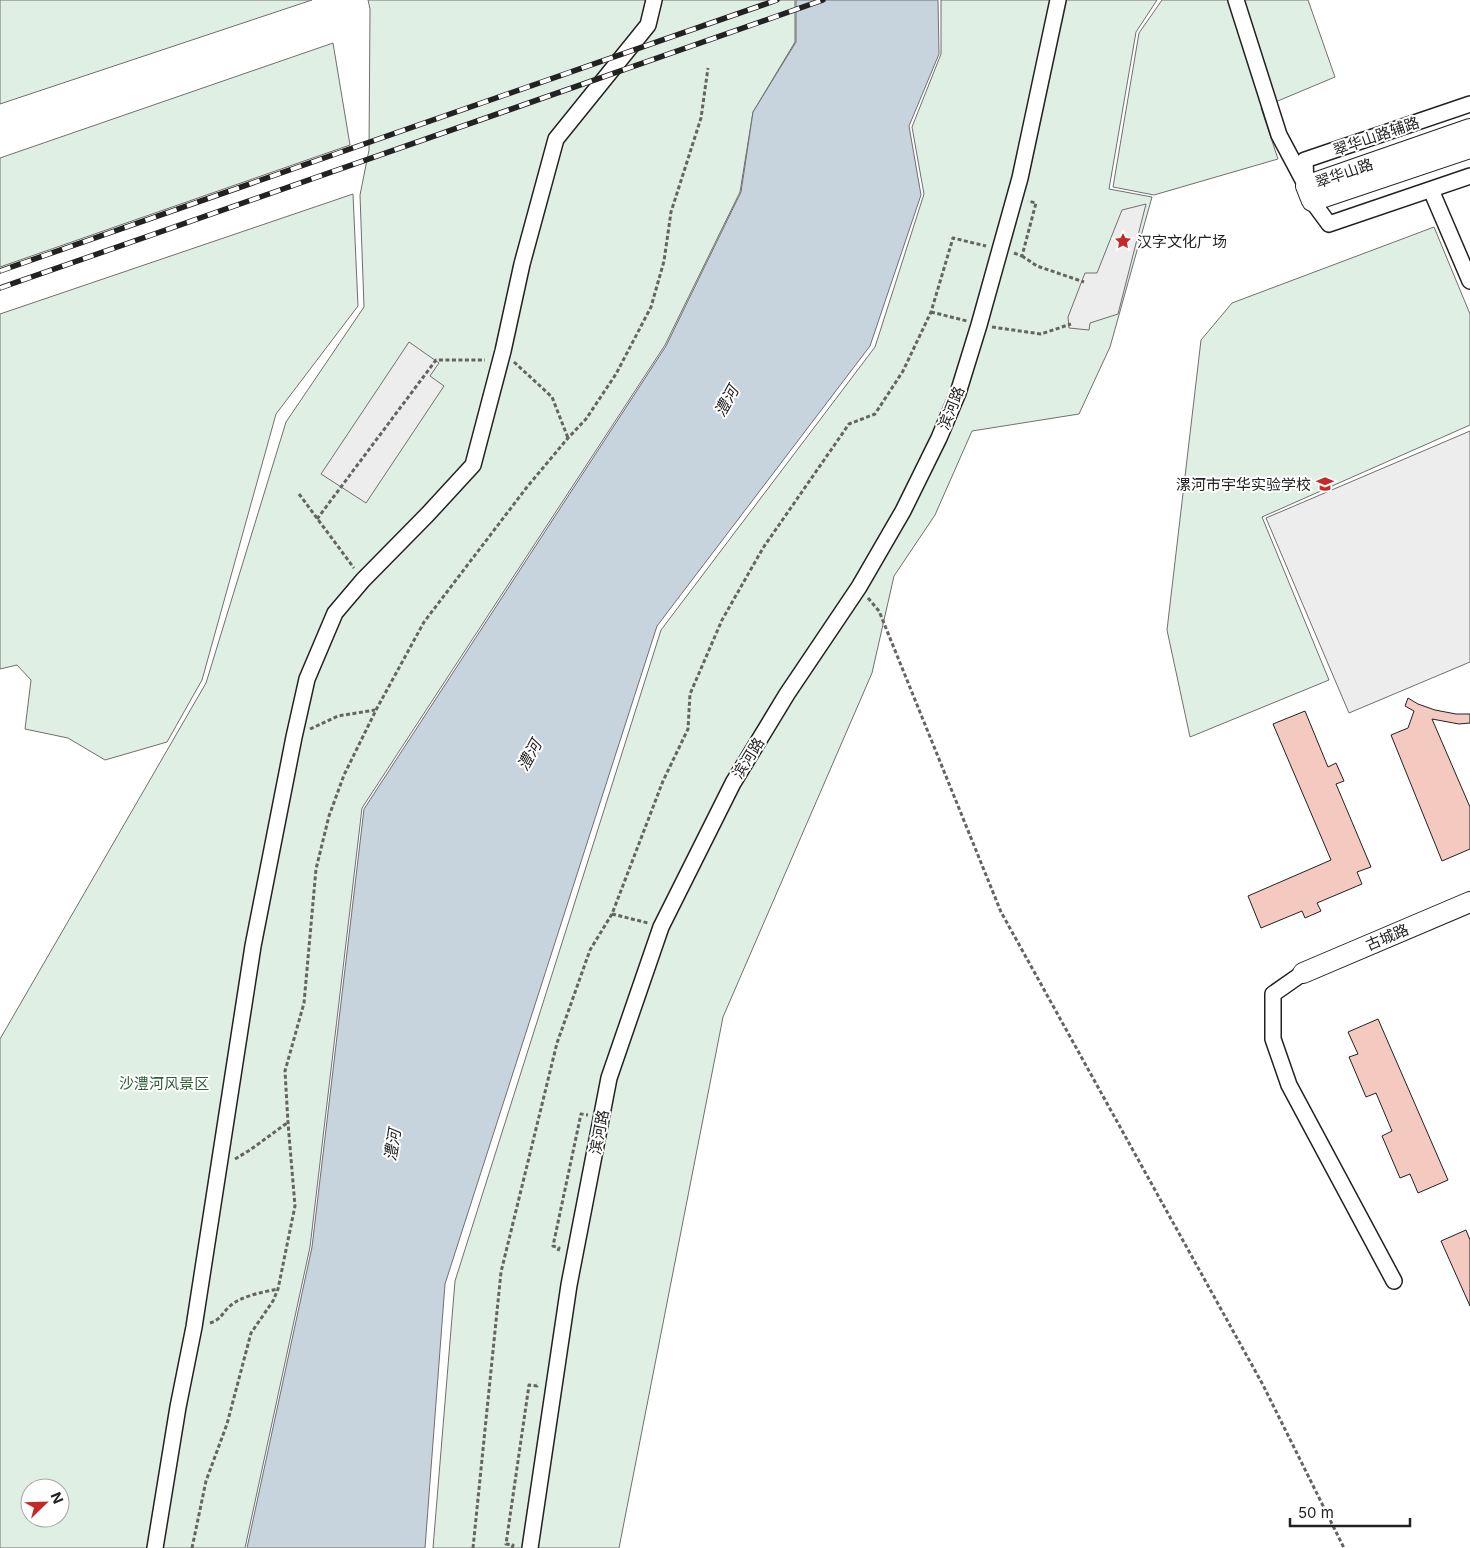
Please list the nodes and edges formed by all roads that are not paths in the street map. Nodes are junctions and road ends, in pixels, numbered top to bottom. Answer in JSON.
{"nodes":[{"id":1,"x":654,"y":0,"type":"edge"},
{"id":2,"x":1058,"y":0,"type":"edge"},
{"id":3,"x":1236,"y":0,"type":"edge"},
{"id":4,"x":1470,"y":104,"type":"edge"},
{"id":5,"x":1470,"y":129,"type":"edge"},
{"id":6,"x":1470,"y":148,"type":"edge"},
{"id":7,"x":1470,"y":176,"type":"edge"},
{"id":8,"x":1431,"y":190,"type":"junction"},
{"id":9,"x":1309,"y":193,"type":"junction"},
{"id":10,"x":1470,"y":281,"type":"edge"},
{"id":11,"x":1470,"y":902,"type":"edge"},
{"id":12,"x":1303,"y":973,"type":"joint"},
{"id":13,"x":1394,"y":1281,"type":"dead end"},
{"id":14,"x":155,"y":1548,"type":"edge"},
{"id":15,"x":530,"y":1548,"type":"edge"}],
"edges":[{"from":1,"to":14,"type":"street"},
{"from":2,"to":15,"type":"street","name":"滨河路"},
{"from":3,"to":9,"type":"street"},
{"from":4,"to":9,"type":"street","name":"翠华山路辅路"},
{"from":5,"to":9,"type":"main road","name":"翠华山路"},
{"from":6,"to":9,"type":"main road","name":"翠华山路"},
{"from":7,"to":8,"type":"street"},
{"from":8,"to":9,"type":"street"},
{"from":8,"to":10,"type":"street"},
{"from":11,"to":12,"type":"main road","name":"古城路"},
{"from":12,"to":13,"type":"street"}]}
